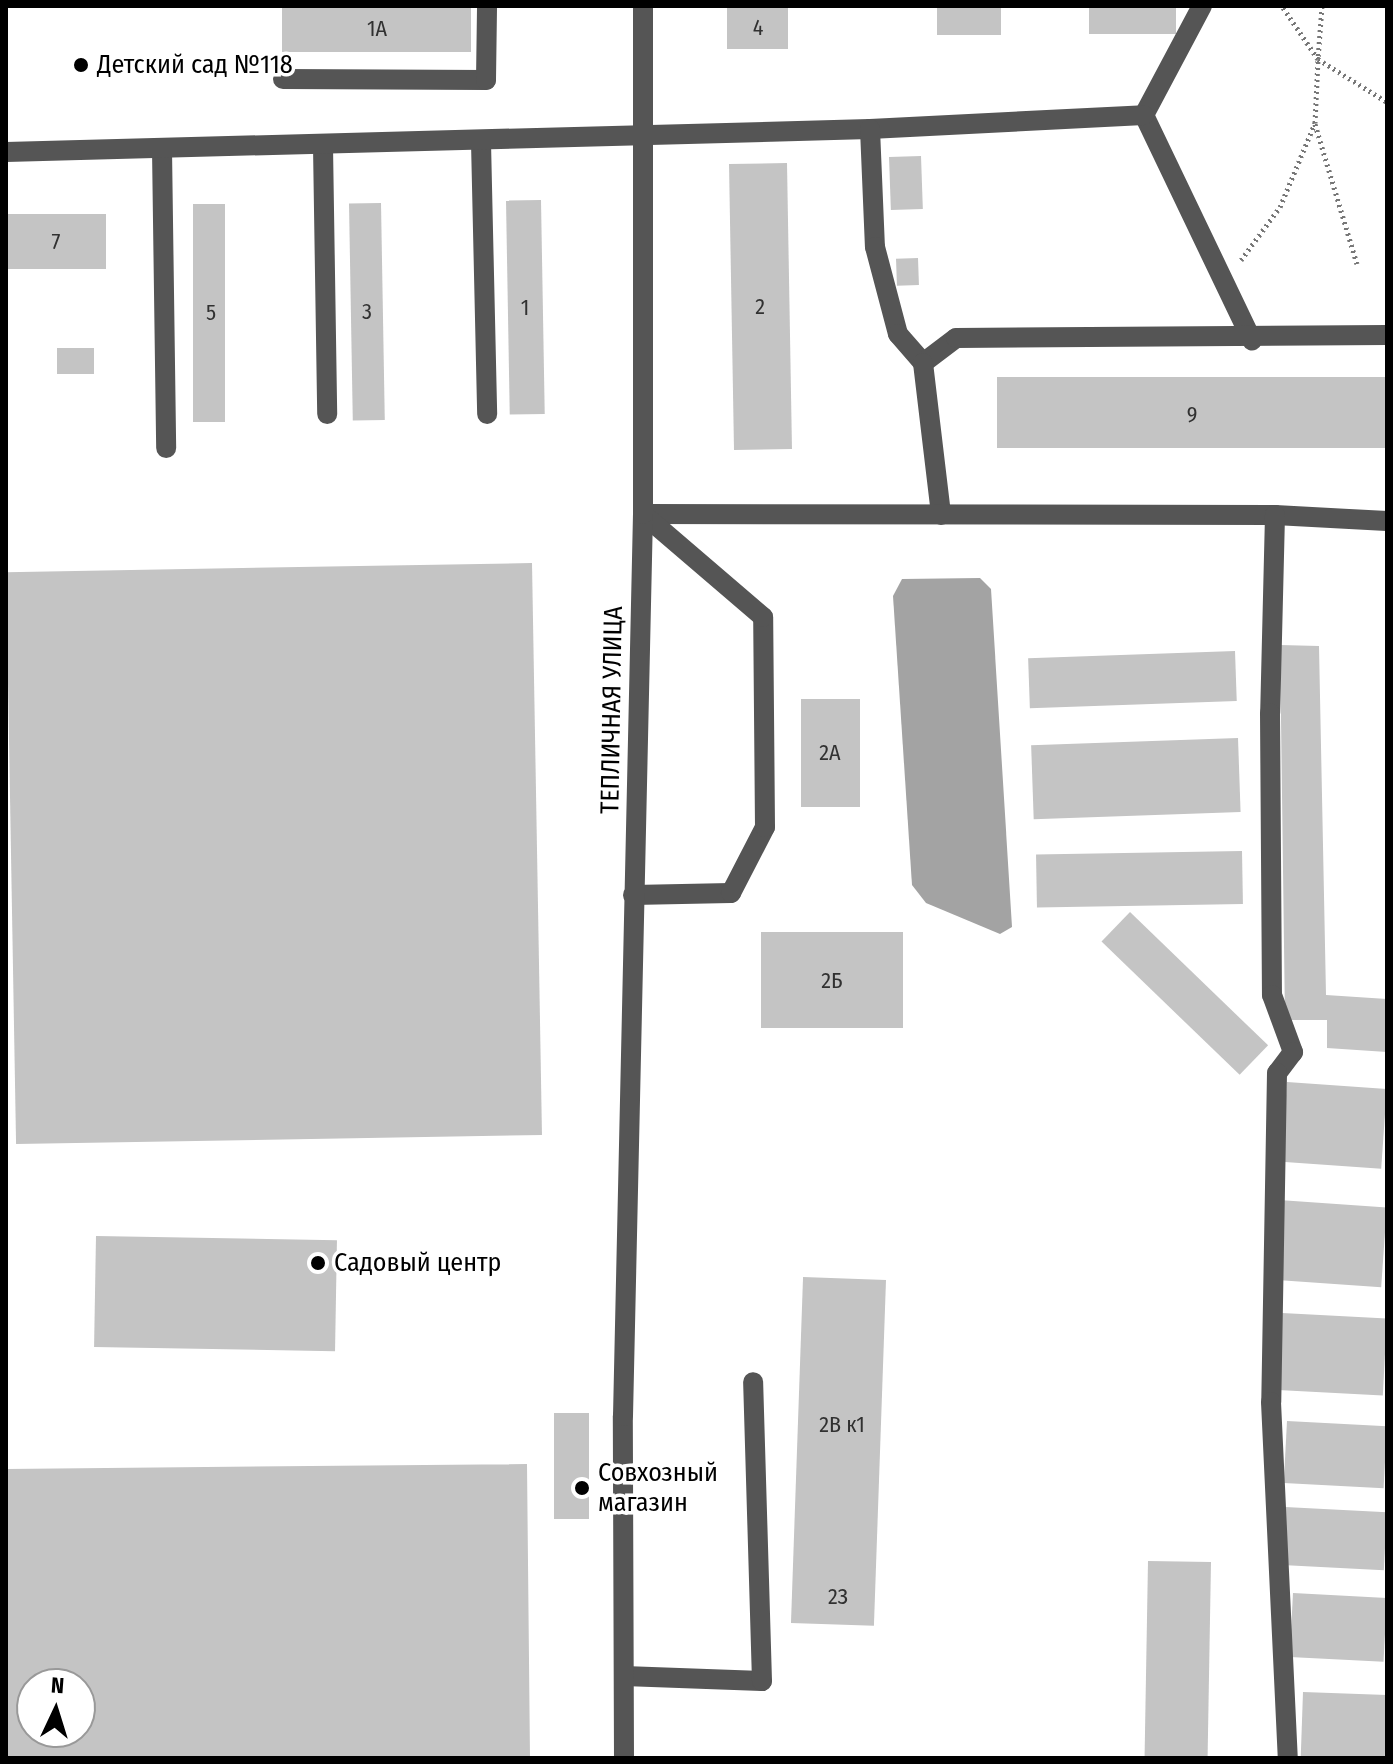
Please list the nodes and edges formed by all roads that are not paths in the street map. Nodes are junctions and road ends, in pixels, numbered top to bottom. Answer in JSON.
{"nodes":[{"id":1,"x":487,"y":6,"type":"edge"},
{"id":2,"x":643,"y":6,"type":"edge"},
{"id":3,"x":1202,"y":6,"type":"edge"},
{"id":4,"x":283,"y":79,"type":"dead end"},
{"id":5,"x":1144,"y":115,"type":"junction"},
{"id":6,"x":870,"y":129,"type":"junction"},
{"id":7,"x":645,"y":135,"type":"junction"},
{"id":8,"x":481,"y":142,"type":"junction"},
{"id":9,"x":323,"y":146,"type":"junction"},
{"id":10,"x":162,"y":149,"type":"junction"},
{"id":11,"x":6,"y":152,"type":"edge"},
{"id":12,"x":1387,"y":335,"type":"edge"},
{"id":13,"x":1252,"y":340,"type":"junction"},
{"id":14,"x":923,"y":363,"type":"junction"},
{"id":15,"x":327,"y":414,"type":"dead end"},
{"id":16,"x":487,"y":414,"type":"dead end"},
{"id":17,"x":166,"y":448,"type":"dead end"},
{"id":18,"x":643,"y":514,"type":"junction"},
{"id":19,"x":941,"y":515,"type":"junction"},
{"id":20,"x":1275,"y":515,"type":"junction"},
{"id":21,"x":1387,"y":521,"type":"edge"},
{"id":22,"x":633,"y":895,"type":"junction"},
{"id":23,"x":753,"y":1382,"type":"dead end"},
{"id":24,"x":624,"y":1676,"type":"junction"},
{"id":25,"x":624,"y":1758,"type":"edge"},
{"id":26,"x":1288,"y":1758,"type":"edge"}],
"edges":[{"from":1,"to":4,"type":"street"},
{"from":2,"to":7,"type":"street","name":"ТЕПЛИЧНАЯ УЛИЦА"},
{"from":3,"to":5,"type":"street"},
{"from":5,"to":6,"type":"street"},
{"from":5,"to":13,"type":"street"},
{"from":6,"to":7,"type":"street"},
{"from":6,"to":14,"type":"street"},
{"from":7,"to":8,"type":"street"},
{"from":7,"to":18,"type":"street","name":"ТЕПЛИЧНАЯ УЛИЦА"},
{"from":8,"to":9,"type":"street"},
{"from":8,"to":16,"type":"street"},
{"from":9,"to":10,"type":"street"},
{"from":9,"to":15,"type":"street"},
{"from":10,"to":11,"type":"street"},
{"from":10,"to":17,"type":"street"},
{"from":12,"to":13,"type":"street"},
{"from":13,"to":14,"type":"street"},
{"from":14,"to":19,"type":"street"},
{"from":18,"to":19,"type":"street"},
{"from":18,"to":22,"type":"street","name":"ТЕПЛИЧНАЯ УЛИЦА"},
{"from":18,"to":22,"type":"street"},
{"from":19,"to":20,"type":"street"},
{"from":20,"to":21,"type":"street"},
{"from":20,"to":26,"type":"street"},
{"from":22,"to":24,"type":"street","name":"ТЕПЛИЧНАЯ УЛИЦА"},
{"from":23,"to":24,"type":"street"},
{"from":24,"to":25,"type":"street","name":"ТЕПЛИЧНАЯ УЛИЦА"}]}
